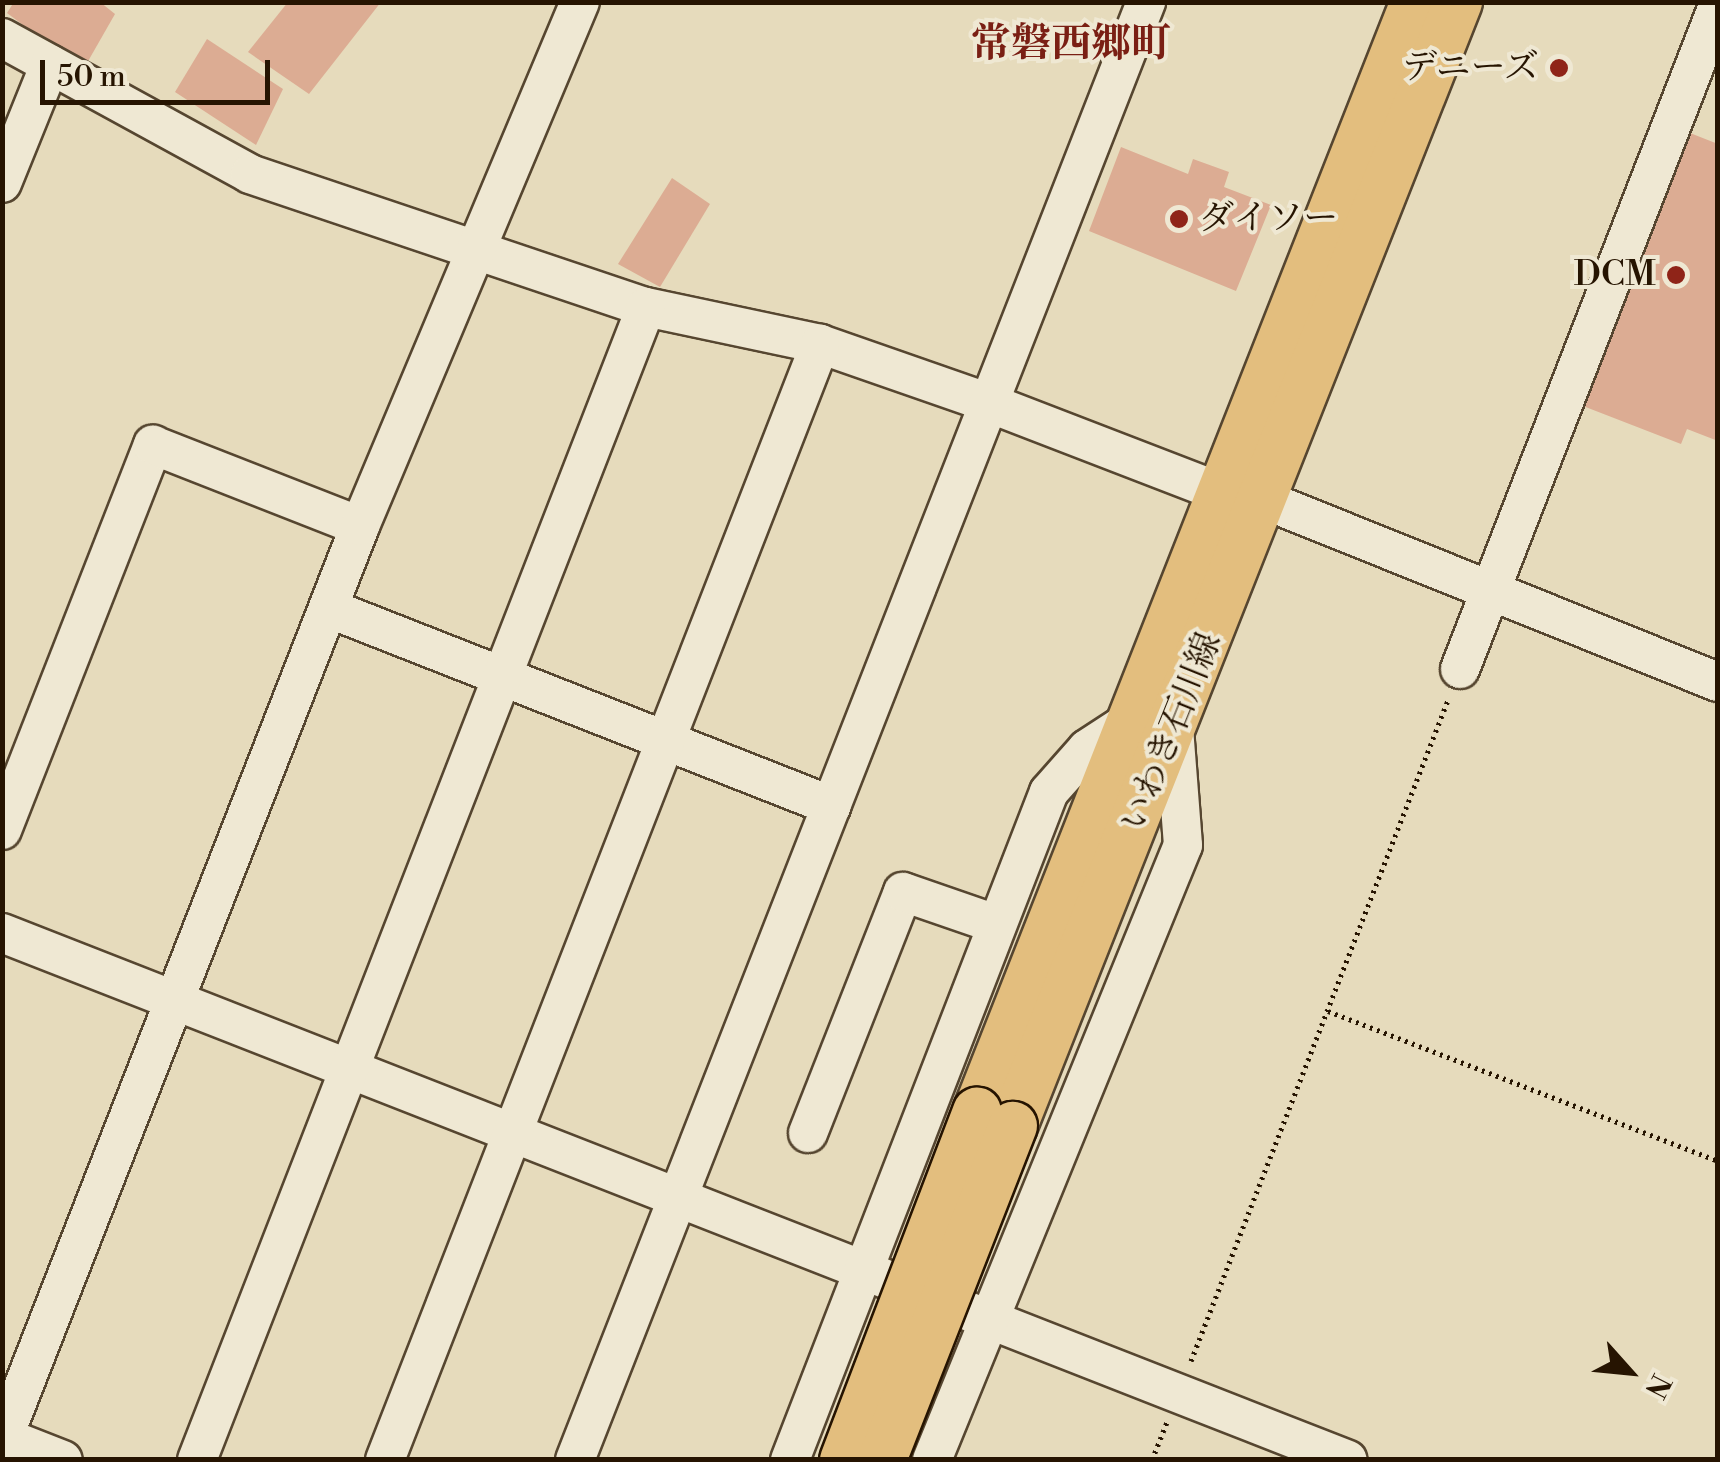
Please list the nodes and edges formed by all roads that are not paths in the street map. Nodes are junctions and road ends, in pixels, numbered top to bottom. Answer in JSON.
{"nodes":[{"id":1,"x":580,"y":2,"type":"edge"},
{"id":2,"x":1146,"y":2,"type":"edge"},
{"id":3,"x":1415,"y":2,"type":"edge"},
{"id":4,"x":1458,"y":2,"type":"edge"},
{"id":5,"x":1718,"y":6,"type":"edge"},
{"id":6,"x":2,"y":38,"type":"edge"},
{"id":7,"x":50,"y":64,"type":"junction"},
{"id":8,"x":2,"y":184,"type":"edge"},
{"id":9,"x":475,"y":252,"type":"junction"},
{"id":10,"x":646,"y":307,"type":"junction"},
{"id":11,"x":820,"y":344,"type":"junction"},
{"id":12,"x":990,"y":403,"type":"junction"},
{"id":13,"x":1245,"y":497,"type":"junction"},
{"id":14,"x":360,"y":526,"type":"junction"},
{"id":15,"x":1491,"y":590,"type":"junction"},
{"id":16,"x":328,"y":608,"type":"junction"},
{"id":17,"x":1460,"y":669,"type":"road end"},
{"id":18,"x":502,"y":676,"type":"junction"},
{"id":19,"x":1718,"y":682,"type":"edge"},
{"id":20,"x":1155,"y":722,"type":"junction"},
{"id":21,"x":666,"y":740,"type":"junction"},
{"id":22,"x":832,"y":806,"type":"junction"},
{"id":23,"x":2,"y":830,"type":"edge"},
{"id":24,"x":996,"y":924,"type":"junction"},
{"id":25,"x":2,"y":933,"type":"edge"},
{"id":26,"x":171,"y":999,"type":"junction"},
{"id":27,"x":349,"y":1070,"type":"junction"},
{"id":28,"x":995,"y":1119,"type":"junction"},
{"id":29,"x":512,"y":1134,"type":"junction"},
{"id":30,"x":808,"y":1134,"type":"dead end"},
{"id":31,"x":678,"y":1198,"type":"junction"},
{"id":32,"x":864,"y":1271,"type":"junction"},
{"id":33,"x":986,"y":1320,"type":"junction"},
{"id":34,"x":3,"y":1439,"type":"edge"},
{"id":35,"x":63,"y":1460,"type":"edge"},
{"id":36,"x":197,"y":1460,"type":"edge"},
{"id":37,"x":385,"y":1460,"type":"edge"},
{"id":38,"x":575,"y":1460,"type":"edge"},
{"id":39,"x":790,"y":1460,"type":"edge"},
{"id":40,"x":844,"y":1460,"type":"edge"},
{"id":41,"x":882,"y":1460,"type":"edge"},
{"id":42,"x":932,"y":1460,"type":"edge"},
{"id":43,"x":1348,"y":1460,"type":"edge"}],
"edges":[{"from":1,"to":9,"type":"street"},
{"from":2,"to":12,"type":"street"},
{"from":3,"to":13,"type":"main road","name":"いわき石川線"},
{"from":4,"to":13,"type":"main road","name":"いわき石川線"},
{"from":5,"to":15,"type":"street"},
{"from":6,"to":7,"type":"street"},
{"from":7,"to":8,"type":"street"},
{"from":7,"to":9,"type":"street"},
{"from":9,"to":10,"type":"street"},
{"from":9,"to":14,"type":"street"},
{"from":10,"to":11,"type":"street"},
{"from":10,"to":18,"type":"street"},
{"from":11,"to":12,"type":"street"},
{"from":11,"to":21,"type":"street"},
{"from":12,"to":13,"type":"street"},
{"from":12,"to":22,"type":"street"},
{"from":13,"to":15,"type":"street"},
{"from":13,"to":20,"type":"main road","name":"いわき石川線"},
{"from":14,"to":16,"type":"street"},
{"from":14,"to":23,"type":"street"},
{"from":15,"to":17,"type":"street"},
{"from":15,"to":19,"type":"street"},
{"from":16,"to":18,"type":"street"},
{"from":16,"to":26,"type":"street"},
{"from":18,"to":21,"type":"street"},
{"from":18,"to":27,"type":"street"},
{"from":20,"to":24,"type":"street"},
{"from":20,"to":28,"type":"main road","name":"いわき石川線"},
{"from":20,"to":33,"type":"street"},
{"from":21,"to":22,"type":"street"},
{"from":21,"to":29,"type":"street"},
{"from":22,"to":31,"type":"street"},
{"from":24,"to":30,"type":"street"},
{"from":24,"to":32,"type":"street"},
{"from":25,"to":26,"type":"street"},
{"from":26,"to":27,"type":"street"},
{"from":26,"to":34,"type":"street"},
{"from":27,"to":29,"type":"street"},
{"from":27,"to":36,"type":"street"},
{"from":28,"to":40,"type":"main road","name":"いわき石川線","bridge":true},
{"from":28,"to":41,"type":"main road","name":"いわき石川線","bridge":true},
{"from":29,"to":31,"type":"street"},
{"from":29,"to":37,"type":"street"},
{"from":31,"to":32,"type":"street"},
{"from":31,"to":38,"type":"street"},
{"from":32,"to":33,"type":"street"},
{"from":32,"to":39,"type":"street"},
{"from":33,"to":42,"type":"street"},
{"from":33,"to":43,"type":"street"},
{"from":34,"to":35,"type":"street"}]}
